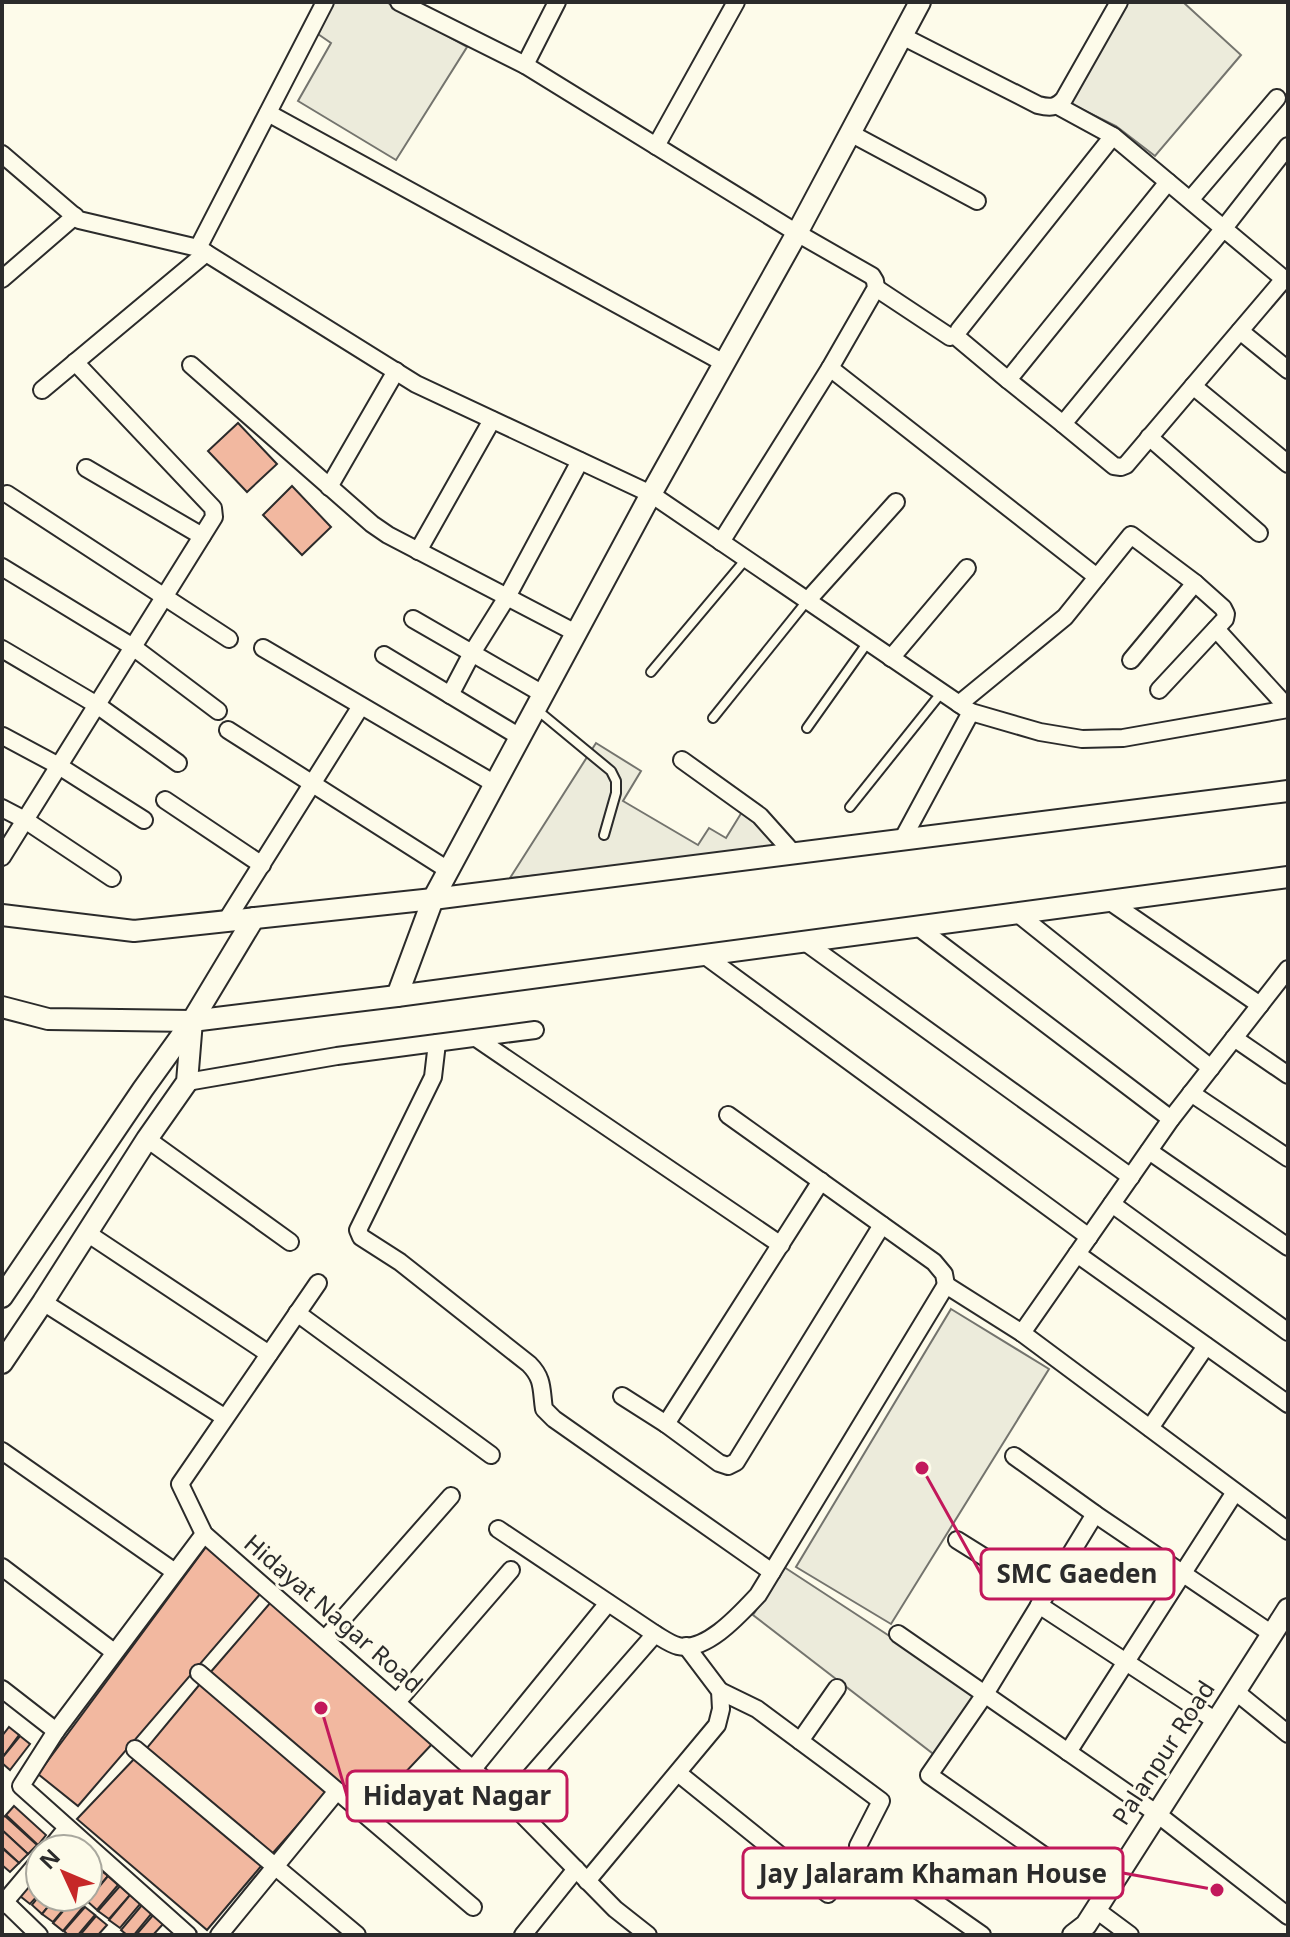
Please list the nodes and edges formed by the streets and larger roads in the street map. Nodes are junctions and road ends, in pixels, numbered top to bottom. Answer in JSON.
{"nodes":[{"id":1,"x":325,"y":2,"type":"edge"},
{"id":2,"x":399,"y":2,"type":"edge"},
{"id":3,"x":557,"y":2,"type":"edge"},
{"id":4,"x":736,"y":2,"type":"edge"},
{"id":5,"x":920,"y":2,"type":"edge"},
{"id":6,"x":1119,"y":2,"type":"edge"},
{"id":7,"x":902,"y":36,"type":"junction"},
{"id":8,"x":525,"y":65,"type":"junction"},
{"id":9,"x":1277,"y":98,"type":"dead end"},
{"id":10,"x":1058,"y":106,"type":"junction"},
{"id":11,"x":268,"y":113,"type":"junction"},
{"id":12,"x":850,"y":133,"type":"junction"},
{"id":13,"x":1113,"y":136,"type":"junction"},
{"id":14,"x":656,"y":146,"type":"junction"},
{"id":15,"x":1288,"y":146,"type":"edge"},
{"id":16,"x":2,"y":155,"type":"edge"},
{"id":17,"x":1168,"y":182,"type":"junction"},
{"id":18,"x":1190,"y":200,"type":"junction"},
{"id":19,"x":977,"y":201,"type":"dead end"},
{"id":20,"x":75,"y":216,"type":"junction"},
{"id":21,"x":1224,"y":228,"type":"junction"},
{"id":22,"x":797,"y":233,"type":"junction"},
{"id":23,"x":202,"y":250,"type":"junction"},
{"id":24,"x":1287,"y":278,"type":"edge"},
{"id":25,"x":2,"y":279,"type":"edge"},
{"id":26,"x":876,"y":288,"type":"junction"},
{"id":27,"x":1240,"y":331,"type":"junction"},
{"id":28,"x":950,"y":337,"type":"dead end"},
{"id":29,"x":75,"y":362,"type":"junction"},
{"id":30,"x":724,"y":363,"type":"junction"},
{"id":31,"x":191,"y":365,"type":"dead end"},
{"id":32,"x":830,"y":368,"type":"junction"},
{"id":33,"x":1288,"y":370,"type":"edge"},
{"id":34,"x":396,"y":371,"type":"junction"},
{"id":35,"x":1008,"y":380,"type":"junction"},
{"id":36,"x":1193,"y":386,"type":"junction"},
{"id":37,"x":42,"y":390,"type":"dead end"},
{"id":38,"x":492,"y":420,"type":"junction"},
{"id":39,"x":1063,"y":424,"type":"junction"},
{"id":40,"x":1149,"y":437,"type":"junction"},
{"id":41,"x":580,"y":461,"type":"junction"},
{"id":42,"x":1288,"y":464,"type":"edge"},
{"id":43,"x":86,"y":468,"type":"dead end"},
{"id":44,"x":329,"y":487,"type":"junction"},
{"id":45,"x":7,"y":494,"type":"dead end"},
{"id":46,"x":651,"y":494,"type":"junction"},
{"id":47,"x":896,"y":502,"type":"dead end"},
{"id":48,"x":1259,"y":533,"type":"dead end"},
{"id":49,"x":202,"y":536,"type":"junction"},
{"id":50,"x":721,"y":542,"type":"junction"},
{"id":51,"x":418,"y":551,"type":"junction"},
{"id":52,"x":2,"y":567,"type":"edge"},
{"id":53,"x":967,"y":568,"type":"dead end"},
{"id":54,"x":1097,"y":577,"type":"junction"},
{"id":55,"x":1195,"y":583,"type":"junction"},
{"id":56,"x":165,"y":596,"type":"junction"},
{"id":57,"x":507,"y":597,"type":"junction"},
{"id":58,"x":807,"y":601,"type":"junction"},
{"id":59,"x":413,"y":619,"type":"dead end"},
{"id":60,"x":1216,"y":629,"type":"junction"},
{"id":61,"x":576,"y":633,"type":"junction"},
{"id":62,"x":229,"y":639,"type":"dead end"},
{"id":63,"x":133,"y":647,"type":"junction"},
{"id":64,"x":263,"y":648,"type":"dead end"},
{"id":65,"x":2,"y":649,"type":"edge"},
{"id":66,"x":472,"y":653,"type":"junction"},
{"id":67,"x":384,"y":655,"type":"dead end"},
{"id":68,"x":891,"y":658,"type":"junction"},
{"id":69,"x":1131,"y":660,"type":"dead end"},
{"id":70,"x":1159,"y":690,"type":"dead end"},
{"id":71,"x":450,"y":695,"type":"junction"},
{"id":72,"x":539,"y":701,"type":"junction"},
{"id":73,"x":97,"y":705,"type":"junction"},
{"id":74,"x":361,"y":706,"type":"junction"},
{"id":75,"x":965,"y":708,"type":"junction"},
{"id":76,"x":1288,"y":708,"type":"edge"},
{"id":77,"x":218,"y":711,"type":"dead end"},
{"id":78,"x":228,"y":730,"type":"dead end"},
{"id":79,"x":3,"y":736,"type":"edge"},
{"id":80,"x":520,"y":737,"type":"junction"},
{"id":81,"x":682,"y":760,"type":"dead end"},
{"id":82,"x":178,"y":763,"type":"dead end"},
{"id":83,"x":59,"y":766,"type":"junction"},
{"id":84,"x":495,"y":784,"type":"junction"},
{"id":85,"x":313,"y":785,"type":"junction"},
{"id":86,"x":1288,"y":791,"type":"edge"},
{"id":87,"x":165,"y":800,"type":"dead end"},
{"id":88,"x":2,"y":808,"type":"edge"},
{"id":89,"x":25,"y":820,"type":"junction"},
{"id":90,"x":144,"y":820,"type":"dead end"},
{"id":91,"x":902,"y":840,"type":"junction"},
{"id":92,"x":794,"y":854,"type":"junction"},
{"id":93,"x":2,"y":857,"type":"edge"},
{"id":94,"x":262,"y":865,"type":"junction"},
{"id":95,"x":448,"y":870,"type":"junction"},
{"id":96,"x":1288,"y":877,"type":"edge"},
{"id":97,"x":112,"y":878,"type":"dead end"},
{"id":98,"x":433,"y":899,"type":"junction"},
{"id":99,"x":1109,"y":901,"type":"junction"},
{"id":100,"x":1017,"y":913,"type":"junction"},
{"id":101,"x":2,"y":915,"type":"edge"},
{"id":102,"x":254,"y":918,"type":"junction"},
{"id":103,"x":226,"y":921,"type":"junction"},
{"id":104,"x":918,"y":927,"type":"junction"},
{"id":105,"x":805,"y":942,"type":"junction"},
{"id":106,"x":704,"y":955,"type":"junction"},
{"id":107,"x":1288,"y":969,"type":"edge"},
{"id":108,"x":1281,"y":991,"type":"edge"},
{"id":109,"x":397,"y":996,"type":"junction"},
{"id":110,"x":1260,"y":1005,"type":"junction"},
{"id":111,"x":2,"y":1007,"type":"edge"},
{"id":112,"x":192,"y":1021,"type":"junction"},
{"id":113,"x":535,"y":1030,"type":"dead end"},
{"id":114,"x":476,"y":1038,"type":"junction"},
{"id":115,"x":1234,"y":1038,"type":"junction"},
{"id":116,"x":437,"y":1043,"type":"junction"},
{"id":117,"x":1211,"y":1068,"type":"junction"},
{"id":118,"x":1288,"y":1075,"type":"edge"},
{"id":119,"x":187,"y":1082,"type":"junction"},
{"id":120,"x":1191,"y":1093,"type":"junction"},
{"id":121,"x":728,"y":1115,"type":"dead end"},
{"id":122,"x":1171,"y":1119,"type":"junction"},
{"id":123,"x":147,"y":1139,"type":"junction"},
{"id":124,"x":1149,"y":1151,"type":"junction"},
{"id":125,"x":1288,"y":1158,"type":"edge"},
{"id":126,"x":1131,"y":1177,"type":"junction"},
{"id":127,"x":821,"y":1181,"type":"junction"},
{"id":128,"x":1112,"y":1204,"type":"junction"},
{"id":129,"x":882,"y":1225,"type":"junction"},
{"id":130,"x":87,"y":1233,"type":"junction"},
{"id":131,"x":1089,"y":1237,"type":"junction"},
{"id":132,"x":290,"y":1242,"type":"dead end"},
{"id":133,"x":781,"y":1245,"type":"junction"},
{"id":134,"x":1288,"y":1247,"type":"edge"},
{"id":135,"x":1077,"y":1254,"type":"junction"},
{"id":136,"x":318,"y":1283,"type":"dead end"},
{"id":137,"x":946,"y":1285,"type":"junction"},
{"id":138,"x":2,"y":1297,"type":"edge"},
{"id":139,"x":43,"y":1302,"type":"junction"},
{"id":140,"x":297,"y":1313,"type":"junction"},
{"id":141,"x":1288,"y":1332,"type":"edge"},
{"id":142,"x":1022,"y":1333,"type":"junction"},
{"id":143,"x":1206,"y":1346,"type":"junction"},
{"id":144,"x":269,"y":1354,"type":"junction"},
{"id":145,"x":2,"y":1363,"type":"edge"},
{"id":146,"x":622,"y":1396,"type":"dead end"},
{"id":147,"x":1288,"y":1404,"type":"edge"},
{"id":148,"x":224,"y":1417,"type":"junction"},
{"id":149,"x":666,"y":1424,"type":"junction"},
{"id":150,"x":1150,"y":1428,"type":"junction"},
{"id":151,"x":2,"y":1451,"type":"edge"},
{"id":152,"x":491,"y":1455,"type":"dead end"},
{"id":153,"x":1014,"y":1456,"type":"dead end"},
{"id":154,"x":1235,"y":1492,"type":"junction"},
{"id":155,"x":451,"y":1496,"type":"dead end"},
{"id":156,"x":1095,"y":1514,"type":"junction"},
{"id":157,"x":498,"y":1529,"type":"dead end"},
{"id":158,"x":1288,"y":1531,"type":"edge"},
{"id":159,"x":204,"y":1534,"type":"junction"},
{"id":160,"x":957,"y":1540,"type":"dead end"},
{"id":161,"x":2,"y":1567,"type":"edge"},
{"id":162,"x":511,"y":1570,"type":"dead end"},
{"id":163,"x":175,"y":1572,"type":"junction"},
{"id":164,"x":772,"y":1572,"type":"junction"},
{"id":165,"x":1182,"y":1573,"type":"junction"},
{"id":166,"x":1042,"y":1600,"type":"junction"},
{"id":167,"x":608,"y":1603,"type":"junction"},
{"id":168,"x":1282,"y":1621,"type":"edge"},
{"id":169,"x":655,"y":1634,"type":"junction"},
{"id":170,"x":898,"y":1634,"type":"dead end"},
{"id":171,"x":325,"y":1639,"type":"junction"},
{"id":172,"x":686,"y":1646,"type":"junction"},
{"id":173,"x":114,"y":1652,"type":"junction"},
{"id":174,"x":1125,"y":1661,"type":"junction"},
{"id":175,"x":199,"y":1673,"type":"dead end"},
{"id":176,"x":837,"y":1688,"type":"dead end"},
{"id":177,"x":2,"y":1689,"type":"edge"},
{"id":178,"x":720,"y":1691,"type":"junction"},
{"id":179,"x":1235,"y":1691,"type":"junction"},
{"id":180,"x":985,"y":1694,"type":"junction"},
{"id":181,"x":397,"y":1702,"type":"junction"},
{"id":182,"x":1216,"y":1721,"type":"junction"},
{"id":183,"x":56,"y":1731,"type":"junction"},
{"id":184,"x":1288,"y":1734,"type":"edge"},
{"id":185,"x":800,"y":1741,"type":"junction"},
{"id":186,"x":135,"y":1749,"type":"dead end"},
{"id":187,"x":1068,"y":1752,"type":"junction"},
{"id":188,"x":473,"y":1769,"type":"junction"},
{"id":189,"x":678,"y":1773,"type":"junction"},
{"id":190,"x":337,"y":1791,"type":"junction"},
{"id":191,"x":509,"y":1801,"type":"junction"},
{"id":192,"x":1156,"y":1813,"type":"junction"},
{"id":193,"x":67,"y":1828,"type":"junction"},
{"id":194,"x":63,"y":1833,"type":"edge"},
{"id":195,"x":858,"y":1846,"type":"dead end"},
{"id":196,"x":275,"y":1867,"type":"junction"},
{"id":197,"x":889,"y":1870,"type":"dead end"},
{"id":198,"x":581,"y":1875,"type":"junction"},
{"id":199,"x":24,"y":1879,"type":"edge"},
{"id":200,"x":828,"y":1894,"type":"dead end"},
{"id":201,"x":3,"y":1903,"type":"edge"},
{"id":202,"x":473,"y":1907,"type":"dead end"},
{"id":203,"x":1288,"y":1916,"type":"edge"},
{"id":204,"x":1089,"y":1920,"type":"edge"},
{"id":205,"x":646,"y":1934,"type":"edge"},
{"id":206,"x":39,"y":1935,"type":"edge"},
{"id":207,"x":188,"y":1935,"type":"edge"},
{"id":208,"x":219,"y":1935,"type":"edge"},
{"id":209,"x":357,"y":1935,"type":"edge"},
{"id":210,"x":523,"y":1935,"type":"edge"},
{"id":211,"x":982,"y":1935,"type":"edge"},
{"id":212,"x":1130,"y":1935,"type":"edge"}],
"edges":[{"from":1,"to":11,"type":"street"},
{"from":2,"to":8,"type":"street"},
{"from":3,"to":8,"type":"street"},
{"from":4,"to":14,"type":"street"},
{"from":5,"to":7,"type":"street"},
{"from":6,"to":10,"type":"street"},
{"from":7,"to":10,"type":"street"},
{"from":7,"to":12,"type":"street"},
{"from":8,"to":14,"type":"street"},
{"from":9,"to":18,"type":"street"},
{"from":10,"to":13,"type":"street"},
{"from":11,"to":23,"type":"street"},
{"from":11,"to":30,"type":"street"},
{"from":12,"to":19,"type":"street"},
{"from":12,"to":22,"type":"street"},
{"from":13,"to":17,"type":"street"},
{"from":13,"to":35,"type":"street"},
{"from":14,"to":22,"type":"street"},
{"from":15,"to":21,"type":"street"},
{"from":16,"to":20,"type":"street"},
{"from":17,"to":18,"type":"street"},
{"from":17,"to":35,"type":"street"},
{"from":18,"to":21,"type":"street"},
{"from":20,"to":23,"type":"street"},
{"from":20,"to":25,"type":"street"},
{"from":21,"to":24,"type":"street"},
{"from":21,"to":39,"type":"street"},
{"from":22,"to":26,"type":"street"},
{"from":22,"to":30,"type":"street"},
{"from":23,"to":29,"type":"street"},
{"from":23,"to":34,"type":"street"},
{"from":24,"to":27,"type":"street"},
{"from":26,"to":28,"type":"street"},
{"from":26,"to":32,"type":"street"},
{"from":27,"to":33,"type":"street"},
{"from":27,"to":36,"type":"street"},
{"from":29,"to":37,"type":"street"},
{"from":29,"to":49,"type":"street"},
{"from":30,"to":46,"type":"street"},
{"from":31,"to":44,"type":"street"},
{"from":32,"to":50,"type":"street"},
{"from":32,"to":54,"type":"street"},
{"from":34,"to":38,"type":"street"},
{"from":34,"to":44,"type":"street"},
{"from":35,"to":39,"type":"street"},
{"from":36,"to":40,"type":"street"},
{"from":36,"to":42,"type":"street"},
{"from":38,"to":41,"type":"street"},
{"from":38,"to":51,"type":"street"},
{"from":39,"to":40,"type":"street"},
{"from":40,"to":48,"type":"street"},
{"from":41,"to":46,"type":"street"},
{"from":41,"to":57,"type":"street"},
{"from":43,"to":49,"type":"street"},
{"from":44,"to":51,"type":"street"},
{"from":45,"to":56,"type":"street"},
{"from":46,"to":50,"type":"street"},
{"from":46,"to":61,"type":"street"},
{"from":47,"to":58,"type":"street"},
{"from":49,"to":56,"type":"street"},
{"from":50,"to":58,"type":"street"},
{"from":51,"to":57,"type":"street"},
{"from":52,"to":63,"type":"street"},
{"from":53,"to":68,"type":"street"},
{"from":54,"to":55,"type":"street"},
{"from":54,"to":75,"type":"street"},
{"from":55,"to":60,"type":"street"},
{"from":55,"to":69,"type":"street"},
{"from":56,"to":62,"type":"street"},
{"from":56,"to":63,"type":"street"},
{"from":57,"to":61,"type":"street"},
{"from":57,"to":66,"type":"street"},
{"from":58,"to":68,"type":"street"},
{"from":59,"to":66,"type":"street"},
{"from":60,"to":70,"type":"street"},
{"from":60,"to":76,"type":"street"},
{"from":61,"to":72,"type":"street"},
{"from":63,"to":73,"type":"street"},
{"from":63,"to":77,"type":"street"},
{"from":64,"to":74,"type":"street"},
{"from":65,"to":73,"type":"street"},
{"from":66,"to":71,"type":"street"},
{"from":66,"to":72,"type":"street"},
{"from":67,"to":71,"type":"street"},
{"from":68,"to":75,"type":"street"},
{"from":71,"to":80,"type":"street"},
{"from":72,"to":80,"type":"street"},
{"from":73,"to":82,"type":"street"},
{"from":73,"to":83,"type":"street"},
{"from":74,"to":84,"type":"street"},
{"from":74,"to":85,"type":"street"},
{"from":75,"to":76,"type":"street"},
{"from":75,"to":91,"type":"street"},
{"from":78,"to":85,"type":"street"},
{"from":79,"to":83,"type":"street"},
{"from":80,"to":84,"type":"street"},
{"from":81,"to":92,"type":"street"},
{"from":83,"to":89,"type":"street"},
{"from":83,"to":90,"type":"street"},
{"from":84,"to":95,"type":"street"},
{"from":85,"to":94,"type":"street"},
{"from":85,"to":95,"type":"street"},
{"from":86,"to":91,"type":"street"},
{"from":87,"to":94,"type":"street"},
{"from":88,"to":89,"type":"street"},
{"from":89,"to":93,"type":"street"},
{"from":89,"to":97,"type":"street"},
{"from":91,"to":92,"type":"street"},
{"from":92,"to":98,"type":"street"},
{"from":94,"to":103,"type":"street"},
{"from":95,"to":98,"type":"street"},
{"from":96,"to":99,"type":"street"},
{"from":98,"to":102,"type":"street"},
{"from":98,"to":109,"type":"street"},
{"from":99,"to":100,"type":"street"},
{"from":99,"to":110,"type":"street"},
{"from":100,"to":104,"type":"street"},
{"from":100,"to":117,"type":"street"},
{"from":101,"to":103,"type":"street"},
{"from":102,"to":103,"type":"street"},
{"from":102,"to":112,"type":"street"},
{"from":104,"to":105,"type":"street"},
{"from":104,"to":122,"type":"street"},
{"from":105,"to":106,"type":"street"},
{"from":105,"to":126,"type":"street"},
{"from":106,"to":109,"type":"street"},
{"from":106,"to":131,"type":"street"},
{"from":107,"to":108,"type":"street"},
{"from":108,"to":110,"type":"street"},
{"from":109,"to":112,"type":"street"},
{"from":110,"to":115,"type":"street"},
{"from":111,"to":112,"type":"street"},
{"from":112,"to":119,"type":"street"},
{"from":112,"to":138,"type":"street"},
{"from":113,"to":114,"type":"street"},
{"from":114,"to":116,"type":"street"},
{"from":114,"to":133,"type":"street"},
{"from":115,"to":117,"type":"street"},
{"from":115,"to":118,"type":"street"},
{"from":116,"to":119,"type":"street"},
{"from":116,"to":164,"type":"street"},
{"from":117,"to":120,"type":"street"},
{"from":119,"to":123,"type":"street"},
{"from":120,"to":122,"type":"street"},
{"from":120,"to":125,"type":"street"},
{"from":121,"to":127,"type":"street"},
{"from":122,"to":124,"type":"street"},
{"from":123,"to":130,"type":"street"},
{"from":123,"to":132,"type":"street"},
{"from":124,"to":126,"type":"street"},
{"from":124,"to":134,"type":"street"},
{"from":126,"to":128,"type":"street"},
{"from":127,"to":129,"type":"street"},
{"from":127,"to":133,"type":"street"},
{"from":128,"to":131,"type":"street"},
{"from":128,"to":141,"type":"street"},
{"from":129,"to":137,"type":"street"},
{"from":129,"to":149,"type":"street"},
{"from":130,"to":139,"type":"street"},
{"from":130,"to":144,"type":"street"},
{"from":131,"to":135,"type":"street"},
{"from":133,"to":149,"type":"street"},
{"from":135,"to":142,"type":"street"},
{"from":135,"to":143,"type":"street"},
{"from":136,"to":140,"type":"street","name":"Hidayat Nagar Road"},
{"from":137,"to":142,"type":"street"},
{"from":137,"to":164,"type":"street"},
{"from":139,"to":145,"type":"street"},
{"from":139,"to":148,"type":"street"},
{"from":140,"to":144,"type":"street","name":"Hidayat Nagar Road"},
{"from":140,"to":152,"type":"street"},
{"from":142,"to":150,"type":"street"},
{"from":143,"to":147,"type":"street"},
{"from":143,"to":150,"type":"street"},
{"from":144,"to":148,"type":"street","name":"Hidayat Nagar Road"},
{"from":146,"to":149,"type":"street"},
{"from":148,"to":159,"type":"street","name":"Hidayat Nagar Road"},
{"from":150,"to":154,"type":"street"},
{"from":151,"to":163,"type":"street"},
{"from":153,"to":156,"type":"street"},
{"from":154,"to":158,"type":"street"},
{"from":154,"to":165,"type":"street"},
{"from":155,"to":171,"type":"street"},
{"from":156,"to":165,"type":"street"},
{"from":156,"to":166,"type":"street"},
{"from":157,"to":167,"type":"street"},
{"from":159,"to":163,"type":"street"},
{"from":159,"to":171,"type":"street","name":"Hidayat Nagar Road"},
{"from":160,"to":166,"type":"street"},
{"from":161,"to":173,"type":"street"},
{"from":162,"to":181,"type":"street"},
{"from":163,"to":173,"type":"street"},
{"from":164,"to":172,"type":"street"},
{"from":165,"to":168,"type":"street"},
{"from":165,"to":174,"type":"street"},
{"from":166,"to":174,"type":"street"},
{"from":166,"to":180,"type":"street"},
{"from":167,"to":169,"type":"street"},
{"from":167,"to":188,"type":"street"},
{"from":168,"to":179,"type":"street","name":"Palanpur Road"},
{"from":169,"to":172,"type":"street"},
{"from":169,"to":191,"type":"street"},
{"from":170,"to":180,"type":"street"},
{"from":171,"to":181,"type":"street","name":"Hidayat Nagar Road"},
{"from":172,"to":178,"type":"street"},
{"from":173,"to":183,"type":"street"},
{"from":174,"to":182,"type":"street"},
{"from":174,"to":187,"type":"street"},
{"from":175,"to":190,"type":"street"},
{"from":176,"to":185,"type":"street"},
{"from":177,"to":183,"type":"street"},
{"from":178,"to":185,"type":"street"},
{"from":178,"to":189,"type":"street"},
{"from":179,"to":182,"type":"street","name":"Palanpur Road"},
{"from":179,"to":184,"type":"street"},
{"from":180,"to":187,"type":"street"},
{"from":180,"to":204,"type":"street"},
{"from":181,"to":188,"type":"street","name":"Hidayat Nagar Road"},
{"from":182,"to":192,"type":"street","name":"Palanpur Road"},
{"from":183,"to":193,"type":"street"},
{"from":185,"to":195,"type":"street"},
{"from":186,"to":196,"type":"street"},
{"from":187,"to":192,"type":"street"},
{"from":188,"to":191,"type":"street","name":"Hidayat Nagar Road"},
{"from":189,"to":198,"type":"street"},
{"from":189,"to":200,"type":"street"},
{"from":190,"to":196,"type":"street"},
{"from":190,"to":202,"type":"street"},
{"from":191,"to":198,"type":"street","name":"Hidayat Nagar Road"},
{"from":192,"to":203,"type":"street"},
{"from":192,"to":204,"type":"street","name":"Palanpur Road"},
{"from":193,"to":194,"type":"street"},
{"from":193,"to":207,"type":"street"},
{"from":196,"to":208,"type":"street"},
{"from":196,"to":209,"type":"street"},
{"from":197,"to":211,"type":"street"},
{"from":198,"to":205,"type":"street","name":"Hidayat Nagar Road"},
{"from":198,"to":210,"type":"street"},
{"from":199,"to":201,"type":"street"},
{"from":201,"to":206,"type":"street"},
{"from":204,"to":212,"type":"street"}]}
